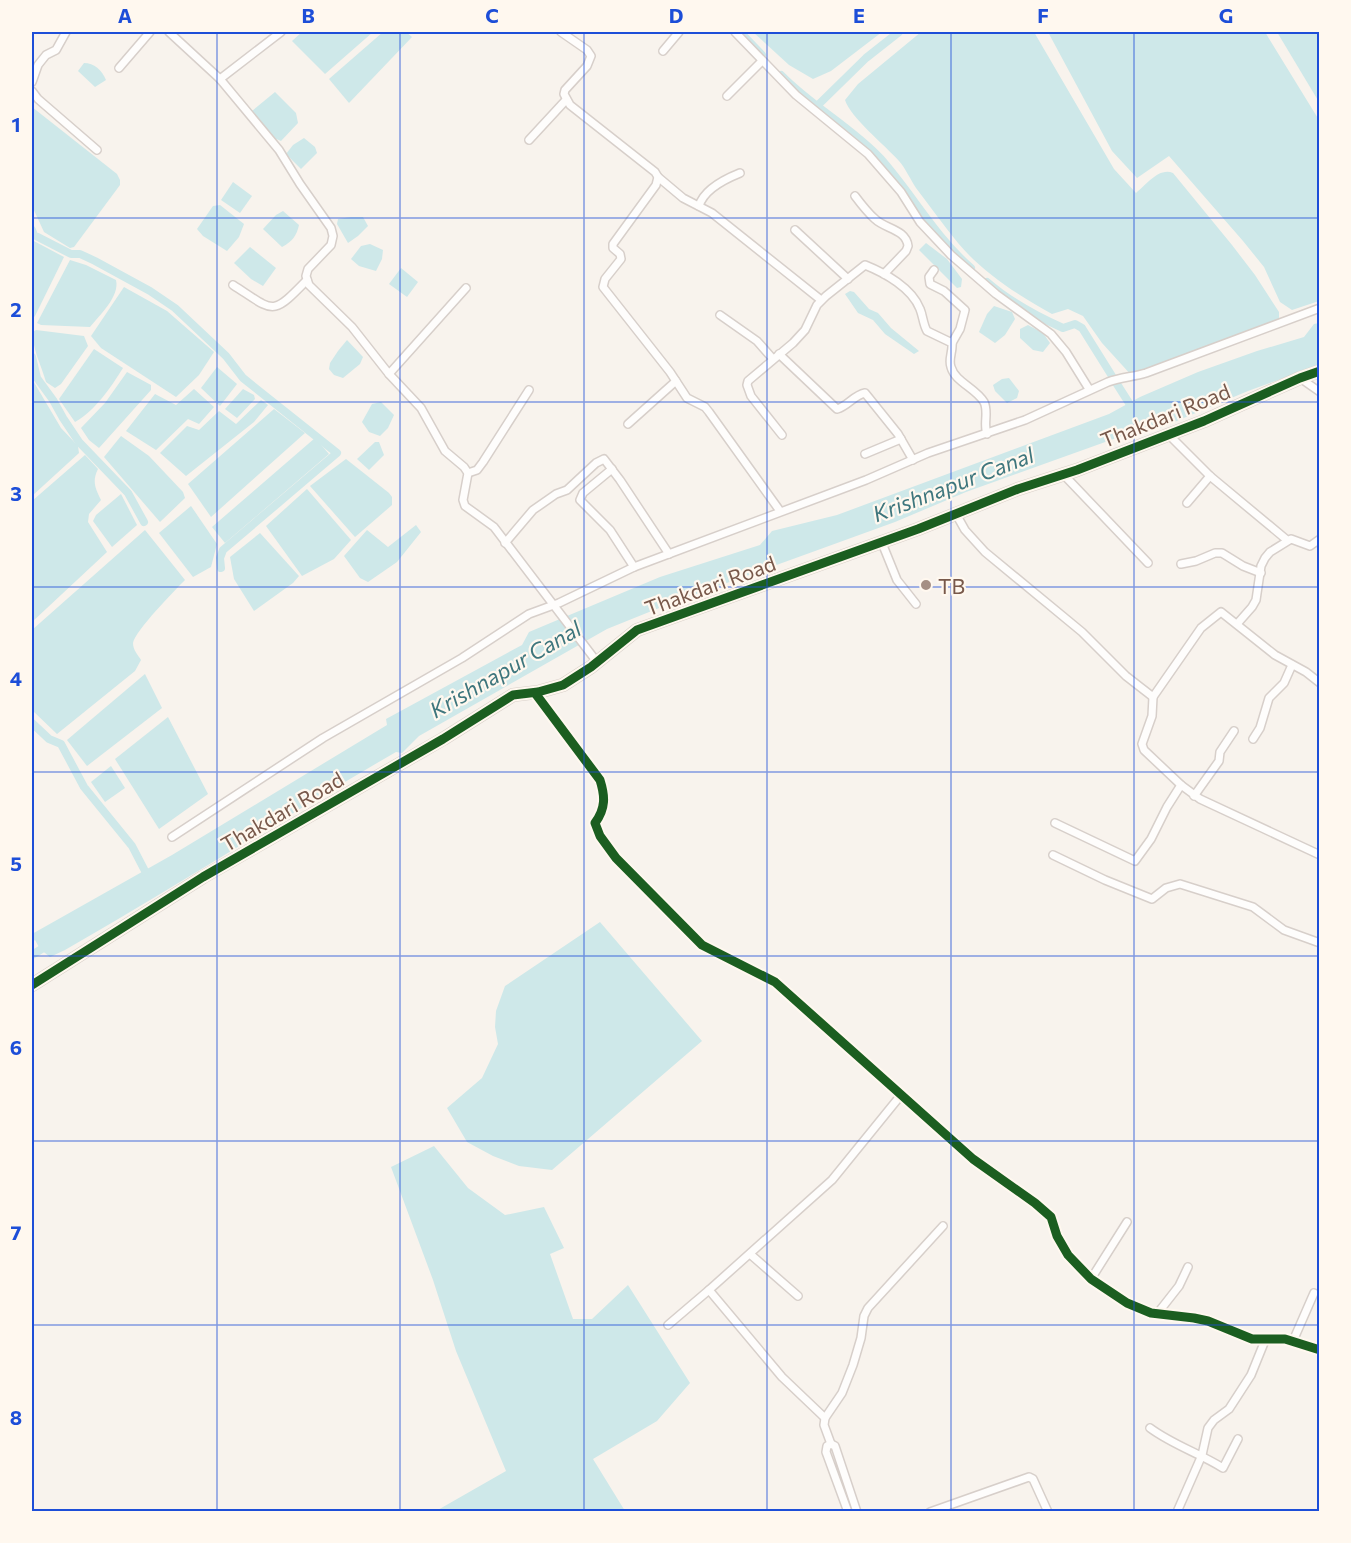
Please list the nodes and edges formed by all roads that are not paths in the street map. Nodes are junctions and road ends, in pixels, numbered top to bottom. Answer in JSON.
{"nodes":[{"id":1,"x":66,"y":32,"type":"edge"},
{"id":2,"x":150,"y":32,"type":"edge"},
{"id":3,"x":169,"y":32,"type":"edge"},
{"id":4,"x":281,"y":32,"type":"edge"},
{"id":5,"x":561,"y":32,"type":"edge"},
{"id":6,"x":679,"y":32,"type":"edge"},
{"id":7,"x":735,"y":32,"type":"edge"},
{"id":8,"x":663,"y":51,"type":"dead end"},
{"id":9,"x":762,"y":61,"type":"junction"},
{"id":10,"x":119,"y":68,"type":"dead end"},
{"id":11,"x":220,"y":79,"type":"junction"},
{"id":12,"x":32,"y":82,"type":"edge"},
{"id":13,"x":32,"y":90,"type":"edge"},
{"id":14,"x":727,"y":96,"type":"dead end"},
{"id":15,"x":566,"y":100,"type":"junction"},
{"id":16,"x":529,"y":140,"type":"dead end"},
{"id":17,"x":97,"y":150,"type":"dead end"},
{"id":18,"x":740,"y":172,"type":"dead end"},
{"id":19,"x":658,"y":177,"type":"junction"},
{"id":20,"x":855,"y":196,"type":"dead end"},
{"id":21,"x":699,"y":206,"type":"junction"},
{"id":22,"x":795,"y":230,"type":"dead end"},
{"id":23,"x":934,"y":270,"type":"dead end"},
{"id":24,"x":884,"y":274,"type":"junction"},
{"id":25,"x":848,"y":279,"type":"junction"},
{"id":26,"x":307,"y":280,"type":"junction"},
{"id":27,"x":233,"y":285,"type":"dead end"},
{"id":28,"x":466,"y":288,"type":"dead end"},
{"id":29,"x":821,"y":300,"type":"junction"},
{"id":30,"x":1320,"y":308,"type":"edge"},
{"id":31,"x":720,"y":315,"type":"dead end"},
{"id":32,"x":952,"y":344,"type":"junction"},
{"id":33,"x":776,"y":357,"type":"junction"},
{"id":34,"x":1320,"y":371,"type":"edge"},
{"id":35,"x":389,"y":374,"type":"junction"},
{"id":36,"x":1300,"y":378,"type":"junction"},
{"id":37,"x":676,"y":381,"type":"junction"},
{"id":38,"x":529,"y":390,"type":"dead end"},
{"id":39,"x":1089,"y":390,"type":"junction"},
{"id":40,"x":1320,"y":392,"type":"edge"},
{"id":41,"x":628,"y":424,"type":"dead end"},
{"id":42,"x":987,"y":434,"type":"junction"},
{"id":43,"x":1168,"y":434,"type":"junction"},
{"id":44,"x":782,"y":435,"type":"dead end"},
{"id":45,"x":901,"y":439,"type":"junction"},
{"id":46,"x":865,"y":454,"type":"dead end"},
{"id":47,"x":913,"y":460,"type":"junction"},
{"id":48,"x":612,"y":469,"type":"junction"},
{"id":49,"x":468,"y":473,"type":"junction"},
{"id":50,"x":1063,"y":474,"type":"junction"},
{"id":51,"x":1210,"y":476,"type":"junction"},
{"id":52,"x":1187,"y":503,"type":"dead end"},
{"id":53,"x":780,"y":512,"type":"junction"},
{"id":54,"x":956,"y":514,"type":"junction"},
{"id":55,"x":1320,"y":538,"type":"edge"},
{"id":56,"x":1287,"y":540,"type":"junction"},
{"id":57,"x":505,"y":543,"type":"junction"},
{"id":58,"x":882,"y":543,"type":"junction"},
{"id":59,"x":669,"y":554,"type":"junction"},
{"id":60,"x":1148,"y":563,"type":"dead end"},
{"id":61,"x":1181,"y":564,"type":"dead end"},
{"id":62,"x":633,"y":567,"type":"junction"},
{"id":63,"x":1261,"y":573,"type":"junction"},
{"id":64,"x":916,"y":604,"type":"dead end"},
{"id":65,"x":554,"y":605,"type":"junction"},
{"id":66,"x":1237,"y":624,"type":"junction"},
{"id":67,"x":597,"y":662,"type":"junction"},
{"id":68,"x":1292,"y":665,"type":"junction"},
{"id":69,"x":1320,"y":682,"type":"edge"},
{"id":70,"x":535,"y":693,"type":"junction"},
{"id":71,"x":1153,"y":698,"type":"junction"},
{"id":72,"x":1234,"y":732,"type":"dead end"},
{"id":73,"x":1253,"y":739,"type":"dead end"},
{"id":74,"x":1181,"y":785,"type":"junction"},
{"id":75,"x":1194,"y":795,"type":"junction"},
{"id":76,"x":1054,"y":823,"type":"dead end"},
{"id":77,"x":172,"y":837,"type":"dead end"},
{"id":78,"x":1053,"y":855,"type":"dead end"},
{"id":79,"x":1320,"y":855,"type":"edge"},
{"id":80,"x":1320,"y":944,"type":"edge"},
{"id":81,"x":32,"y":985,"type":"edge"},
{"id":82,"x":901,"y":1095,"type":"junction"},
{"id":83,"x":1127,"y":1222,"type":"dead end"},
{"id":84,"x":943,"y":1226,"type":"dead end"},
{"id":85,"x":750,"y":1254,"type":"junction"},
{"id":86,"x":1188,"y":1267,"type":"dead end"},
{"id":87,"x":1091,"y":1278,"type":"junction"},
{"id":88,"x":709,"y":1290,"type":"junction"},
{"id":89,"x":1314,"y":1293,"type":"dead end"},
{"id":90,"x":798,"y":1296,"type":"dead end"},
{"id":91,"x":1157,"y":1314,"type":"junction"},
{"id":92,"x":668,"y":1325,"type":"dead end"},
{"id":93,"x":1266,"y":1338,"type":"junction"},
{"id":94,"x":1293,"y":1341,"type":"junction"},
{"id":95,"x":1320,"y":1350,"type":"edge"},
{"id":96,"x":825,"y":1418,"type":"junction"},
{"id":97,"x":1150,"y":1428,"type":"dead end"},
{"id":98,"x":1238,"y":1439,"type":"dead end"},
{"id":99,"x":831,"y":1444,"type":"junction"},
{"id":100,"x":1202,"y":1455,"type":"junction"},
{"id":101,"x":932,"y":1511,"type":"edge"},
{"id":102,"x":848,"y":1512,"type":"edge"},
{"id":103,"x":857,"y":1512,"type":"edge"},
{"id":104,"x":1048,"y":1512,"type":"edge"},
{"id":105,"x":1177,"y":1512,"type":"edge"}],
"edges":[{"from":1,"to":12,"type":"street"},
{"from":2,"to":10,"type":"street"},
{"from":3,"to":11,"type":"street"},
{"from":4,"to":11,"type":"street"},
{"from":5,"to":15,"type":"street"},
{"from":6,"to":8,"type":"street"},
{"from":7,"to":9,"type":"street"},
{"from":9,"to":14,"type":"street"},
{"from":9,"to":39,"type":"street"},
{"from":11,"to":26,"type":"street"},
{"from":13,"to":17,"type":"street"},
{"from":15,"to":16,"type":"street"},
{"from":15,"to":19,"type":"street"},
{"from":18,"to":21,"type":"street"},
{"from":19,"to":21,"type":"street"},
{"from":19,"to":37,"type":"street"},
{"from":20,"to":24,"type":"street"},
{"from":21,"to":29,"type":"street"},
{"from":22,"to":25,"type":"street"},
{"from":23,"to":32,"type":"street"},
{"from":24,"to":25,"type":"street"},
{"from":24,"to":32,"type":"street"},
{"from":25,"to":29,"type":"street"},
{"from":26,"to":27,"type":"street"},
{"from":26,"to":35,"type":"street"},
{"from":28,"to":35,"type":"street"},
{"from":29,"to":33,"type":"street"},
{"from":30,"to":39,"type":"street"},
{"from":31,"to":33,"type":"street"},
{"from":32,"to":42,"type":"street"},
{"from":33,"to":44,"type":"street"},
{"from":33,"to":45,"type":"street"},
{"from":34,"to":36,"type":"street","name":"Thakdari Road"},
{"from":35,"to":49,"type":"street"},
{"from":36,"to":40,"type":"street"},
{"from":36,"to":43,"type":"street","name":"Thakdari Road"},
{"from":37,"to":41,"type":"street"},
{"from":37,"to":53,"type":"street"},
{"from":38,"to":49,"type":"street"},
{"from":39,"to":42,"type":"street"},
{"from":42,"to":47,"type":"street"},
{"from":43,"to":50,"type":"street","name":"Thakdari Road"},
{"from":43,"to":51,"type":"street"},
{"from":45,"to":46,"type":"street"},
{"from":45,"to":47,"type":"street"},
{"from":47,"to":53,"type":"street"},
{"from":48,"to":57,"type":"street"},
{"from":48,"to":59,"type":"street"},
{"from":48,"to":62,"type":"street"},
{"from":49,"to":57,"type":"street"},
{"from":50,"to":54,"type":"street","name":"Thakdari Road"},
{"from":50,"to":60,"type":"street"},
{"from":51,"to":52,"type":"street"},
{"from":51,"to":56,"type":"street"},
{"from":53,"to":59,"type":"street"},
{"from":54,"to":58,"type":"street","name":"Thakdari Road"},
{"from":54,"to":71,"type":"street"},
{"from":55,"to":56,"type":"street"},
{"from":56,"to":63,"type":"street"},
{"from":57,"to":65,"type":"street"},
{"from":58,"to":64,"type":"street"},
{"from":58,"to":67,"type":"street","name":"Thakdari Road"},
{"from":59,"to":62,"type":"street"},
{"from":61,"to":63,"type":"street"},
{"from":62,"to":65,"type":"street"},
{"from":63,"to":66,"type":"street"},
{"from":65,"to":67,"type":"street"},
{"from":65,"to":77,"type":"street"},
{"from":66,"to":68,"type":"street"},
{"from":66,"to":71,"type":"street"},
{"from":67,"to":70,"type":"street","name":"Thakdari Road"},
{"from":68,"to":69,"type":"street"},
{"from":68,"to":73,"type":"street"},
{"from":70,"to":81,"type":"street","name":"Thakdari Road"},
{"from":70,"to":82,"type":"street"},
{"from":71,"to":74,"type":"street"},
{"from":72,"to":75,"type":"street"},
{"from":74,"to":75,"type":"street"},
{"from":74,"to":76,"type":"street"},
{"from":75,"to":79,"type":"street"},
{"from":78,"to":80,"type":"street"},
{"from":82,"to":85,"type":"street"},
{"from":82,"to":87,"type":"street"},
{"from":83,"to":87,"type":"street"},
{"from":84,"to":96,"type":"street"},
{"from":85,"to":88,"type":"street"},
{"from":85,"to":90,"type":"street"},
{"from":86,"to":91,"type":"street"},
{"from":87,"to":91,"type":"street"},
{"from":88,"to":92,"type":"street"},
{"from":88,"to":96,"type":"street"},
{"from":89,"to":94,"type":"street"},
{"from":91,"to":93,"type":"street"},
{"from":93,"to":94,"type":"street"},
{"from":93,"to":100,"type":"street"},
{"from":94,"to":95,"type":"street"},
{"from":96,"to":99,"type":"street"},
{"from":97,"to":100,"type":"street"},
{"from":98,"to":100,"type":"street"},
{"from":99,"to":102,"type":"street"},
{"from":99,"to":103,"type":"street"},
{"from":100,"to":105,"type":"street"},
{"from":101,"to":104,"type":"street"}]}
